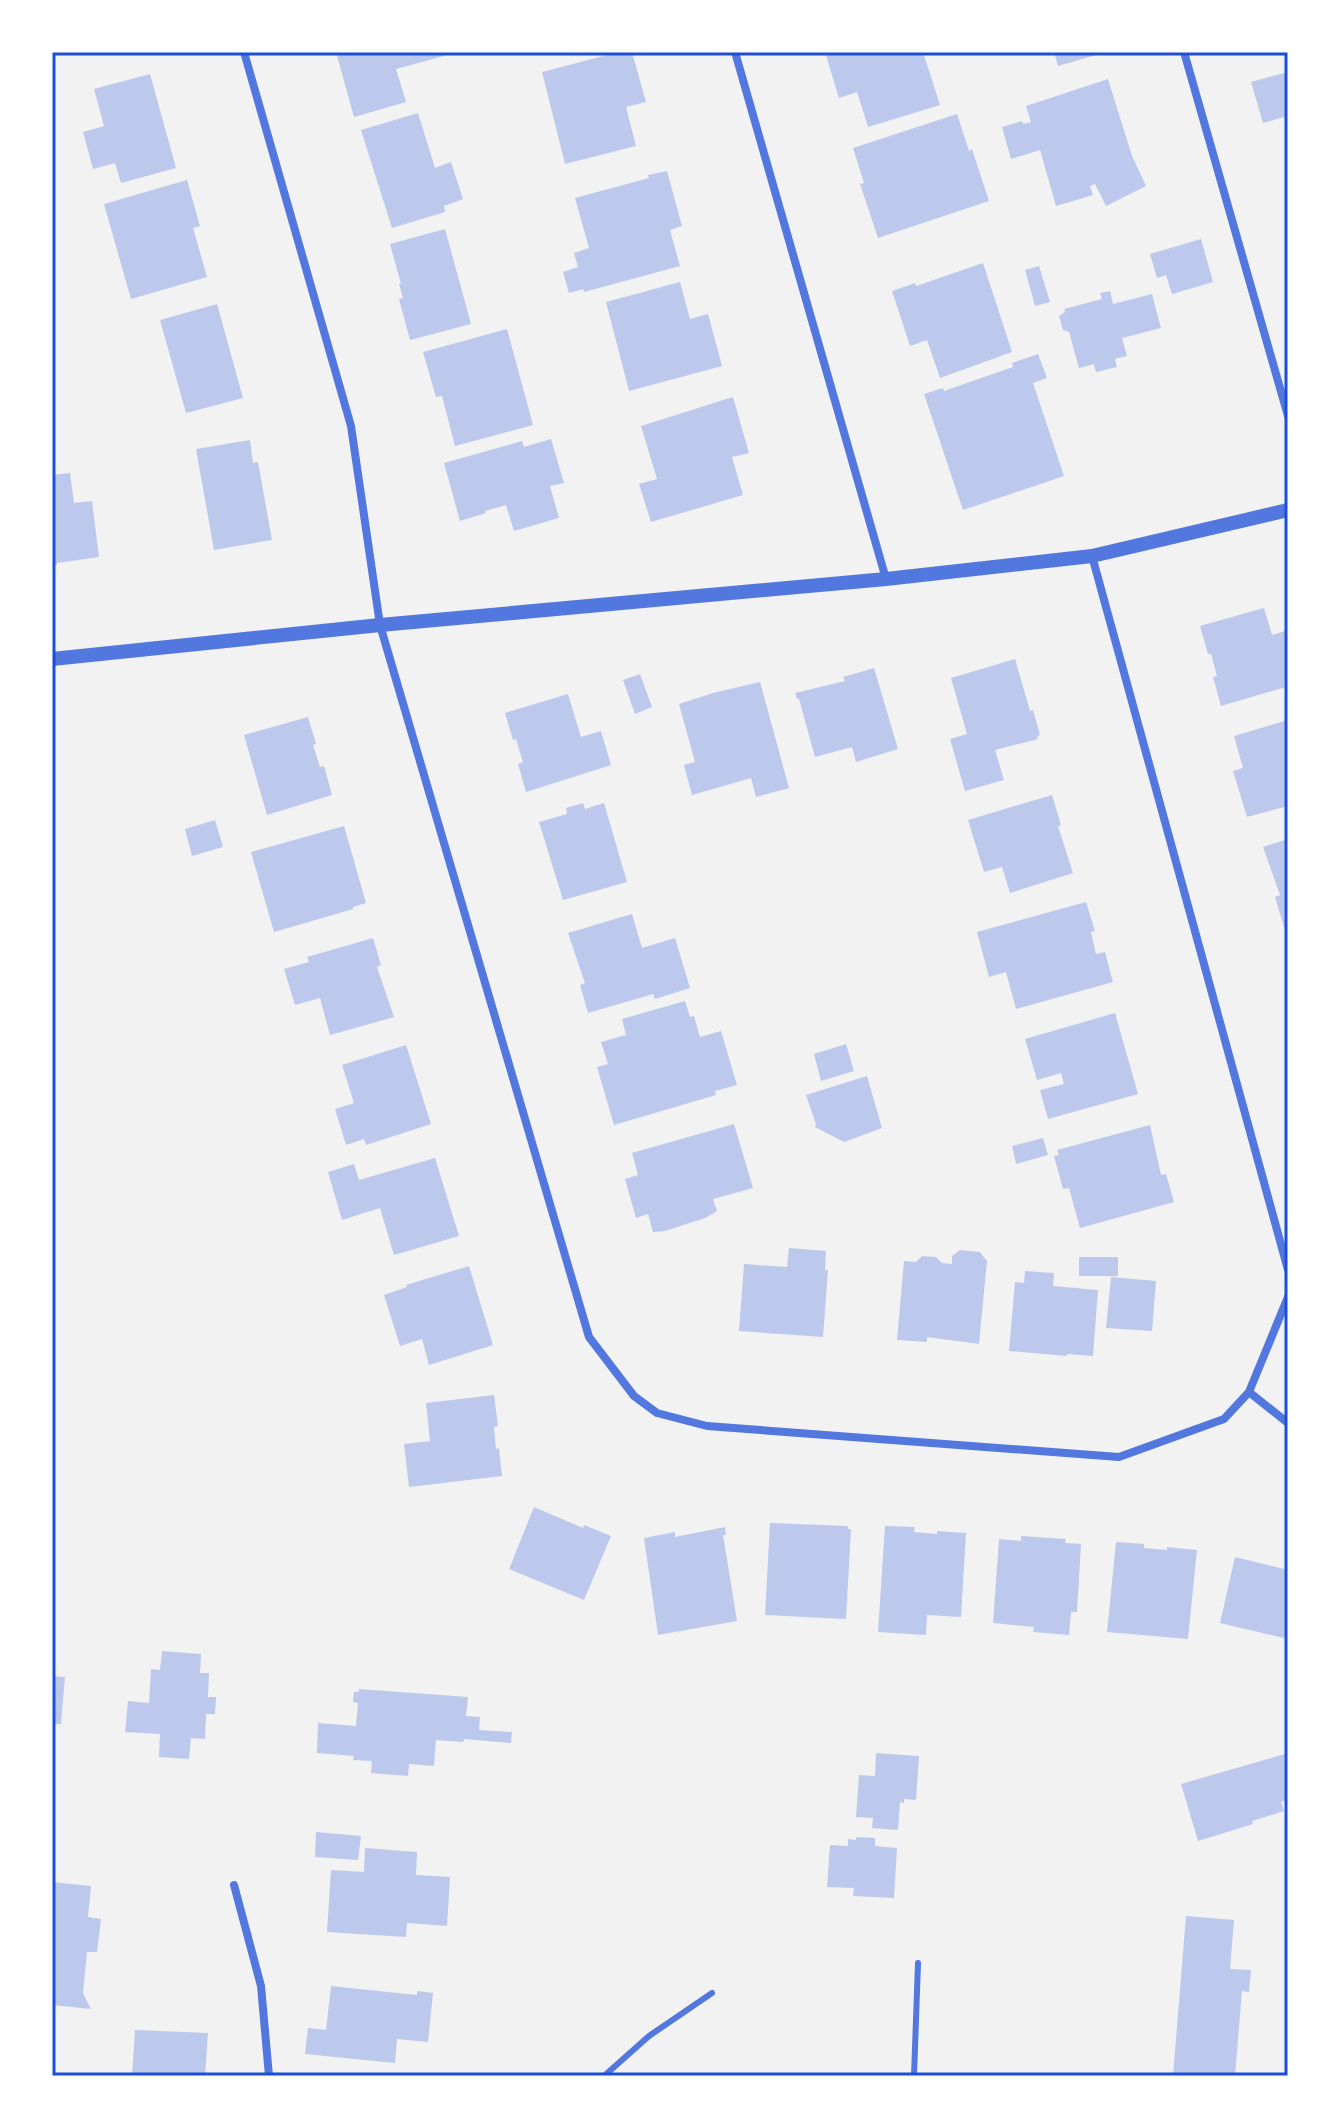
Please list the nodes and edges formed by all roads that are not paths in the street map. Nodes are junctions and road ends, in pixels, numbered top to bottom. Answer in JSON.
{"nodes":[{"id":1,"x":244,"y":52,"type":"edge"},
{"id":2,"x":735,"y":52,"type":"edge"},
{"id":3,"x":1184,"y":52,"type":"edge"},
{"id":4,"x":1288,"y":416,"type":"edge"},
{"id":5,"x":1288,"y":510,"type":"edge"},
{"id":6,"x":1092,"y":556,"type":"junction"},
{"id":7,"x":886,"y":579,"type":"junction"},
{"id":8,"x":380,"y":625,"type":"junction"},
{"id":9,"x":52,"y":659,"type":"edge"},
{"id":10,"x":1288,"y":1270,"type":"edge"},
{"id":11,"x":1288,"y":1297,"type":"edge"},
{"id":12,"x":1249,"y":1392,"type":"junction"},
{"id":13,"x":1288,"y":1423,"type":"edge"},
{"id":14,"x":234,"y":1885,"type":"dead end"},
{"id":15,"x":918,"y":1963,"type":"dead end"},
{"id":16,"x":712,"y":1993,"type":"dead end"},
{"id":17,"x":269,"y":2076,"type":"edge"},
{"id":18,"x":604,"y":2076,"type":"edge"},
{"id":19,"x":914,"y":2076,"type":"edge"}],
"edges":[{"from":1,"to":8,"type":"street"},
{"from":2,"to":7,"type":"street"},
{"from":3,"to":4,"type":"street"},
{"from":5,"to":6,"type":"street"},
{"from":6,"to":7,"type":"street"},
{"from":6,"to":10,"type":"street"},
{"from":7,"to":8,"type":"street"},
{"from":8,"to":9,"type":"street"},
{"from":8,"to":12,"type":"street"},
{"from":11,"to":12,"type":"street"},
{"from":12,"to":13,"type":"street"},
{"from":14,"to":17,"type":"street"},
{"from":15,"to":19,"type":"lane"},
{"from":16,"to":18,"type":"lane"}]}
